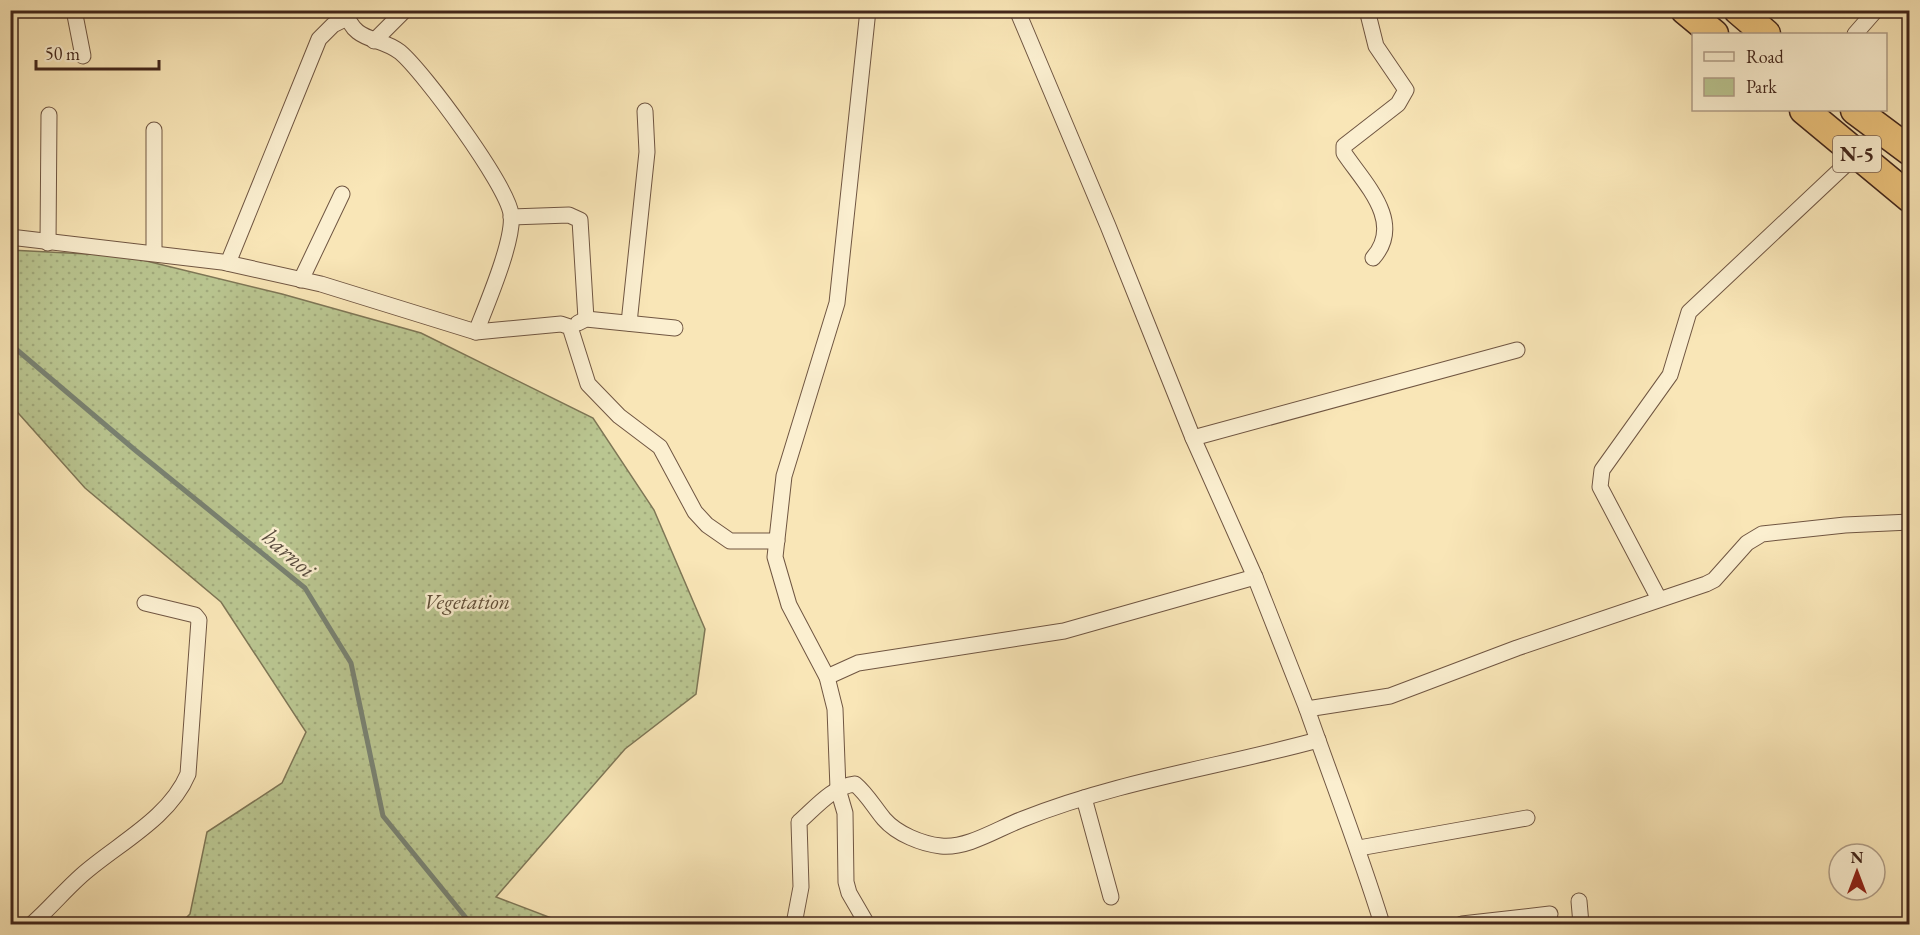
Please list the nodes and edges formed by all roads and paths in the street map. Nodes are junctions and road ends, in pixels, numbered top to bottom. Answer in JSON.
{"nodes":[{"id":1,"x":74,"y":10,"type":"edge"},
{"id":2,"x":405,"y":10,"type":"edge"},
{"id":3,"x":868,"y":10,"type":"edge"},
{"id":4,"x":1017,"y":10,"type":"edge"},
{"id":5,"x":1367,"y":10,"type":"edge"},
{"id":6,"x":1685,"y":10,"type":"edge"},
{"id":7,"x":1738,"y":10,"type":"edge"},
{"id":8,"x":1876,"y":10,"type":"edge"},
{"id":9,"x":346,"y":14,"type":"edge"},
{"id":10,"x":1713,"y":33,"type":"edge"},
{"id":11,"x":1765,"y":33,"type":"edge"},
{"id":12,"x":1856,"y":33,"type":"edge"},
{"id":13,"x":374,"y":40,"type":"junction"},
{"id":14,"x":83,"y":56,"type":"dead end"},
{"id":15,"x":645,"y":111,"type":"dead end"},
{"id":16,"x":1805,"y":111,"type":"edge"},
{"id":17,"x":1859,"y":111,"type":"edge"},
{"id":18,"x":49,"y":115,"type":"dead end"},
{"id":19,"x":154,"y":130,"type":"dead end"},
{"id":20,"x":1910,"y":151,"type":"edge"},
{"id":21,"x":1857,"y":154,"type":"junction"},
{"id":22,"x":342,"y":194,"type":"dead end"},
{"id":23,"x":1910,"y":198,"type":"edge"},
{"id":24,"x":512,"y":217,"type":"junction"},
{"id":25,"x":10,"y":237,"type":"edge"},
{"id":26,"x":48,"y":243,"type":"junction"},
{"id":27,"x":154,"y":253,"type":"junction"},
{"id":28,"x":1373,"y":258,"type":"dead end"},
{"id":29,"x":228,"y":263,"type":"junction"},
{"id":30,"x":301,"y":279,"type":"junction"},
{"id":31,"x":586,"y":319,"type":"junction"},
{"id":32,"x":629,"y":323,"type":"junction"},
{"id":33,"x":570,"y":327,"type":"junction"},
{"id":34,"x":675,"y":328,"type":"dead end"},
{"id":35,"x":476,"y":332,"type":"junction"},
{"id":36,"x":1517,"y":350,"type":"dead end"},
{"id":37,"x":1193,"y":438,"type":"junction"},
{"id":38,"x":1910,"y":522,"type":"edge"},
{"id":39,"x":777,"y":541,"type":"junction"},
{"id":40,"x":1255,"y":577,"type":"junction"},
{"id":41,"x":1659,"y":599,"type":"junction"},
{"id":42,"x":145,"y":603,"type":"dead end"},
{"id":43,"x":827,"y":677,"type":"junction"},
{"id":44,"x":1307,"y":709,"type":"junction"},
{"id":45,"x":1318,"y":740,"type":"junction"},
{"id":46,"x":838,"y":789,"type":"junction"},
{"id":47,"x":1084,"y":798,"type":"junction"},
{"id":48,"x":1527,"y":818,"type":"dead end"},
{"id":49,"x":1359,"y":849,"type":"junction"},
{"id":50,"x":1111,"y":897,"type":"dead end"},
{"id":51,"x":1579,"y":901,"type":"dead end"},
{"id":52,"x":1550,"y":914,"type":"dead end"},
{"id":53,"x":32,"y":924,"type":"edge"},
{"id":54,"x":794,"y":924,"type":"edge"},
{"id":55,"x":867,"y":924,"type":"edge"},
{"id":56,"x":1382,"y":924,"type":"edge"},
{"id":57,"x":1462,"y":924,"type":"edge"},
{"id":58,"x":1581,"y":924,"type":"edge"}],
"edges":[{"from":1,"to":14,"type":"street"},
{"from":2,"to":13,"type":"street"},
{"from":3,"to":39,"type":"street"},
{"from":4,"to":37,"type":"street"},
{"from":5,"to":28,"type":"street"},
{"from":6,"to":10,"type":"highway"},
{"from":7,"to":11,"type":"highway"},
{"from":8,"to":12,"type":"street"},
{"from":9,"to":13,"type":"street"},
{"from":9,"to":29,"type":"street"},
{"from":13,"to":24,"type":"street"},
{"from":15,"to":32,"type":"street"},
{"from":16,"to":21,"type":"highway","number":"N-5"},
{"from":17,"to":20,"type":"highway","number":"N-5"},
{"from":18,"to":26,"type":"street"},
{"from":19,"to":27,"type":"street"},
{"from":21,"to":23,"type":"highway","number":"N-5"},
{"from":21,"to":41,"type":"street"},
{"from":22,"to":30,"type":"street"},
{"from":24,"to":31,"type":"street"},
{"from":24,"to":35,"type":"street"},
{"from":25,"to":26,"type":"street"},
{"from":26,"to":27,"type":"street"},
{"from":27,"to":29,"type":"street"},
{"from":29,"to":30,"type":"street"},
{"from":30,"to":35,"type":"street"},
{"from":31,"to":32,"type":"street"},
{"from":31,"to":33,"type":"street"},
{"from":32,"to":34,"type":"street"},
{"from":33,"to":35,"type":"street"},
{"from":33,"to":39,"type":"street"},
{"from":36,"to":37,"type":"street"},
{"from":37,"to":40,"type":"street"},
{"from":38,"to":41,"type":"street"},
{"from":39,"to":43,"type":"street"},
{"from":40,"to":43,"type":"street"},
{"from":40,"to":44,"type":"street"},
{"from":41,"to":44,"type":"street"},
{"from":42,"to":53,"type":"street"},
{"from":43,"to":46,"type":"street"},
{"from":44,"to":45,"type":"street"},
{"from":45,"to":47,"type":"street"},
{"from":45,"to":49,"type":"street"},
{"from":46,"to":47,"type":"street"},
{"from":46,"to":54,"type":"street"},
{"from":46,"to":55,"type":"street"},
{"from":47,"to":50,"type":"street"},
{"from":48,"to":49,"type":"street"},
{"from":49,"to":56,"type":"street"},
{"from":51,"to":58,"type":"street"},
{"from":52,"to":57,"type":"street"}]}
